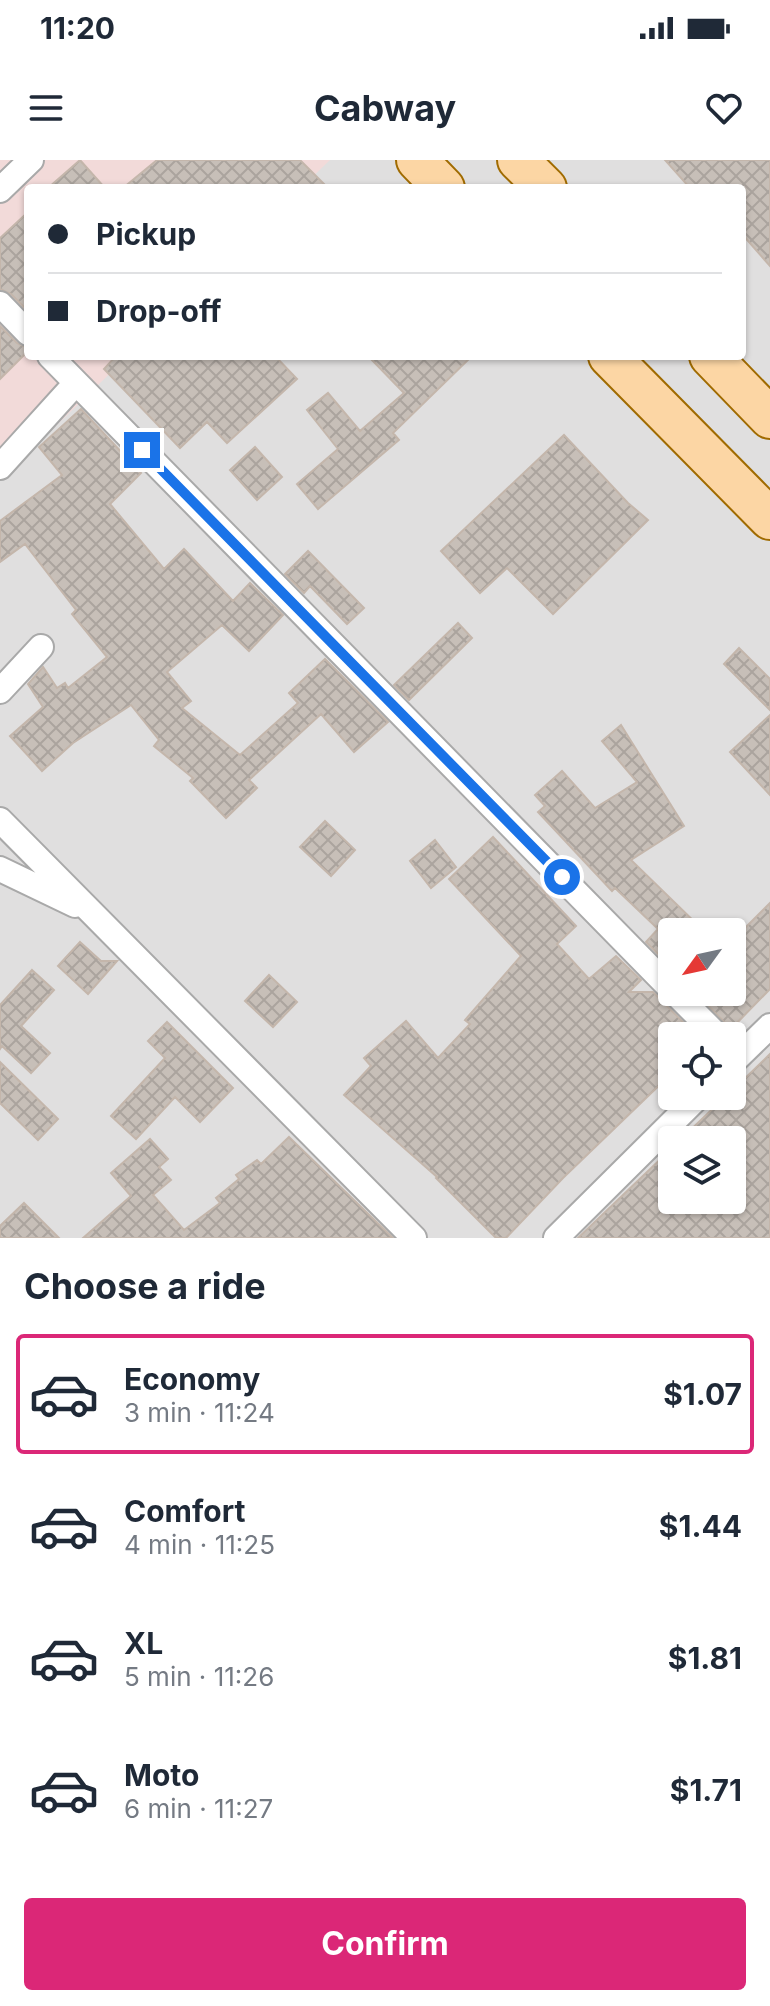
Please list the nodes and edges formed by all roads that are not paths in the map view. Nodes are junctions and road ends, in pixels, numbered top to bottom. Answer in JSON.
{"nodes":[{"id":1,"x":31,"y":160,"type":"edge"},
{"id":2,"x":417,"y":160,"type":"edge"},
{"id":3,"x":518,"y":160,"type":"edge"},
{"id":4,"x":440,"y":184,"type":"edge"},
{"id":5,"x":542,"y":184,"type":"edge"},
{"id":6,"x":0,"y":190,"type":"edge"},
{"id":7,"x":0,"y":304,"type":"edge"},
{"id":8,"x":24,"y":329,"type":"edge"},
{"id":9,"x":54,"y":360,"type":"edge"},
{"id":10,"x":613,"y":360,"type":"edge"},
{"id":11,"x":714,"y":360,"type":"edge"},
{"id":12,"x":76,"y":383,"type":"junction"},
{"id":13,"x":770,"y":418,"type":"edge"},
{"id":14,"x":0,"y":467,"type":"edge"},
{"id":15,"x":770,"y":519,"type":"edge"},
{"id":16,"x":41,"y":647,"type":"dead end"},
{"id":17,"x":0,"y":691,"type":"edge"},
{"id":18,"x":0,"y":820,"type":"edge"},
{"id":19,"x":24,"y":845,"type":"junction"},
{"id":20,"x":0,"y":869,"type":"edge"},
{"id":21,"x":92,"y":913,"type":"junction"},
{"id":22,"x":658,"y":976,"type":"edge"},
{"id":23,"x":688,"y":1006,"type":"edge"},
{"id":24,"x":704,"y":1022,"type":"edge"},
{"id":25,"x":770,"y":1026,"type":"edge"},
{"id":26,"x":746,"y":1047,"type":"edge"},
{"id":27,"x":685,"y":1110,"type":"edge"},
{"id":28,"x":414,"y":1238,"type":"edge"},
{"id":29,"x":556,"y":1238,"type":"edge"}],
"edges":[{"from":1,"to":6,"type":"street"},
{"from":2,"to":4,"type":"main road"},
{"from":3,"to":5,"type":"main road"},
{"from":7,"to":8,"type":"street"},
{"from":9,"to":12,"type":"street"},
{"from":10,"to":15,"type":"main road"},
{"from":11,"to":13,"type":"main road"},
{"from":12,"to":14,"type":"street"},
{"from":12,"to":22,"type":"street"},
{"from":16,"to":17,"type":"street"},
{"from":18,"to":19,"type":"street"},
{"from":19,"to":20,"type":"street"},
{"from":19,"to":21,"type":"street"},
{"from":20,"to":21,"type":"street"},
{"from":21,"to":28,"type":"street"},
{"from":23,"to":24,"type":"street"},
{"from":25,"to":26,"type":"street"},
{"from":27,"to":29,"type":"street"}]}
